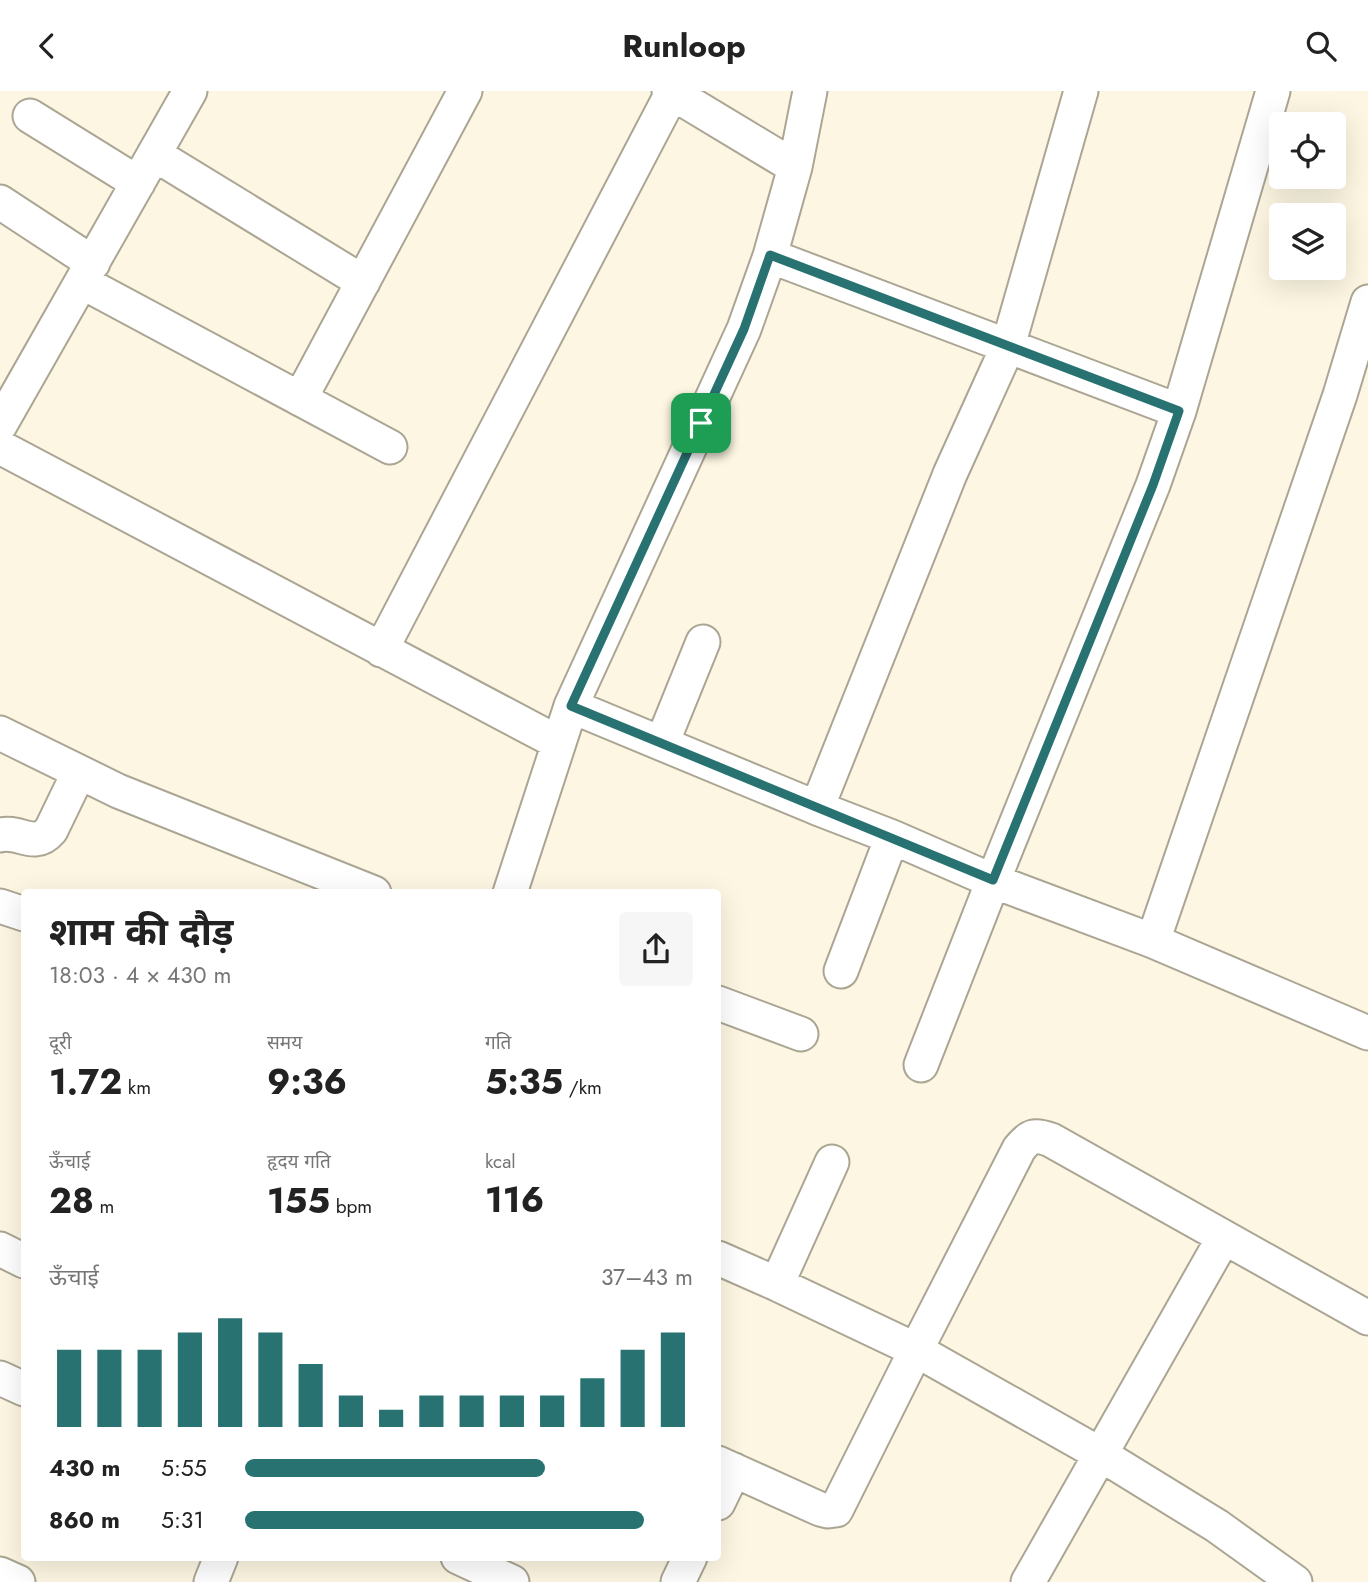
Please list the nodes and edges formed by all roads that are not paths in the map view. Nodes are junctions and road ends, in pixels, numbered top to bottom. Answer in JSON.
{"nodes":[{"id":1,"x":190,"y":91,"type":"edge"},
{"id":2,"x":465,"y":91,"type":"edge"},
{"id":3,"x":810,"y":91,"type":"edge"},
{"id":4,"x":1081,"y":91,"type":"edge"},
{"id":5,"x":1273,"y":91,"type":"edge"},
{"id":6,"x":670,"y":92,"type":"edge"},
{"id":7,"x":30,"y":116,"type":"dead end"},
{"id":8,"x":154,"y":154,"type":"junction"},
{"id":9,"x":795,"y":167,"type":"junction"},
{"id":10,"x":138,"y":183,"type":"junction"},
{"id":11,"x":0,"y":202,"type":"edge"},
{"id":12,"x":770,"y":255,"type":"junction"},
{"id":13,"x":87,"y":272,"type":"junction"},
{"id":14,"x":363,"y":282,"type":"junction"},
{"id":15,"x":1368,"y":302,"type":"edge"},
{"id":16,"x":1008,"y":346,"type":"junction"},
{"id":17,"x":300,"y":399,"type":"junction"},
{"id":18,"x":1179,"y":411,"type":"junction"},
{"id":19,"x":0,"y":425,"type":"edge"},
{"id":20,"x":0,"y":447,"type":"edge"},
{"id":21,"x":390,"y":447,"type":"dead end"},
{"id":22,"x":703,"y":642,"type":"dead end"},
{"id":23,"x":381,"y":650,"type":"junction"},
{"id":24,"x":571,"y":706,"type":"junction"},
{"id":25,"x":0,"y":733,"type":"edge"},
{"id":26,"x":559,"y":743,"type":"junction"},
{"id":27,"x":662,"y":743,"type":"junction"},
{"id":28,"x":79,"y":772,"type":"junction"},
{"id":29,"x":817,"y":808,"type":"junction"},
{"id":30,"x":0,"y":835,"type":"edge"},
{"id":31,"x":892,"y":837,"type":"junction"},
{"id":32,"x":993,"y":880,"type":"junction"},
{"id":33,"x":364,"y":889,"type":"edge"},
{"id":34,"x":511,"y":889,"type":"edge"},
{"id":35,"x":0,"y":906,"type":"edge"},
{"id":36,"x":21,"y":913,"type":"edge"},
{"id":37,"x":1153,"y":941,"type":"junction"},
{"id":38,"x":841,"y":971,"type":"dead end"},
{"id":39,"x":721,"y":1004,"type":"edge"},
{"id":40,"x":1368,"y":1033,"type":"edge"},
{"id":41,"x":801,"y":1034,"type":"dead end"},
{"id":42,"x":922,"y":1065,"type":"dead end"},
{"id":43,"x":832,"y":1161,"type":"dead end"},
{"id":44,"x":1224,"y":1237,"type":"junction"},
{"id":45,"x":0,"y":1249,"type":"edge"},
{"id":46,"x":721,"y":1259,"type":"edge"},
{"id":47,"x":21,"y":1260,"type":"edge"},
{"id":48,"x":777,"y":1284,"type":"junction"},
{"id":49,"x":1368,"y":1318,"type":"edge"},
{"id":50,"x":916,"y":1350,"type":"junction"},
{"id":51,"x":0,"y":1378,"type":"edge"},
{"id":52,"x":21,"y":1388,"type":"edge"},
{"id":53,"x":1100,"y":1454,"type":"junction"},
{"id":54,"x":726,"y":1467,"type":"edge"},
{"id":55,"x":721,"y":1490,"type":"edge"},
{"id":56,"x":219,"y":1561,"type":"edge"},
{"id":57,"x":474,"y":1561,"type":"edge"},
{"id":58,"x":688,"y":1561,"type":"edge"},
{"id":59,"x":0,"y":1574,"type":"edge"},
{"id":60,"x":18,"y":1582,"type":"edge"},
{"id":61,"x":211,"y":1582,"type":"edge"},
{"id":62,"x":512,"y":1582,"type":"edge"},
{"id":63,"x":678,"y":1582,"type":"edge"},
{"id":64,"x":1028,"y":1582,"type":"edge"},
{"id":65,"x":1295,"y":1582,"type":"edge"}],
"edges":[{"from":1,"to":8,"type":"street"},
{"from":2,"to":14,"type":"street"},
{"from":3,"to":9,"type":"street"},
{"from":4,"to":16,"type":"street"},
{"from":5,"to":18,"type":"street"},
{"from":6,"to":9,"type":"street"},
{"from":6,"to":23,"type":"street"},
{"from":7,"to":10,"type":"street"},
{"from":8,"to":10,"type":"street"},
{"from":8,"to":14,"type":"street"},
{"from":9,"to":12,"type":"street"},
{"from":10,"to":13,"type":"street"},
{"from":11,"to":13,"type":"street"},
{"from":12,"to":16,"type":"street"},
{"from":12,"to":24,"type":"street"},
{"from":13,"to":17,"type":"street"},
{"from":13,"to":19,"type":"street"},
{"from":14,"to":17,"type":"street"},
{"from":15,"to":37,"type":"street"},
{"from":16,"to":18,"type":"street"},
{"from":16,"to":29,"type":"street"},
{"from":17,"to":21,"type":"street"},
{"from":18,"to":32,"type":"street"},
{"from":20,"to":23,"type":"street"},
{"from":22,"to":27,"type":"street"},
{"from":23,"to":26,"type":"street"},
{"from":24,"to":26,"type":"street"},
{"from":24,"to":27,"type":"street"},
{"from":25,"to":28,"type":"street"},
{"from":26,"to":34,"type":"street"},
{"from":27,"to":29,"type":"street"},
{"from":28,"to":30,"type":"street"},
{"from":28,"to":33,"type":"street"},
{"from":29,"to":31,"type":"street"},
{"from":31,"to":32,"type":"street"},
{"from":31,"to":38,"type":"street"},
{"from":32,"to":37,"type":"street"},
{"from":32,"to":42,"type":"street"},
{"from":35,"to":36,"type":"street"},
{"from":37,"to":40,"type":"street"},
{"from":39,"to":41,"type":"street"},
{"from":43,"to":48,"type":"street"},
{"from":44,"to":49,"type":"street"},
{"from":44,"to":50,"type":"street"},
{"from":44,"to":53,"type":"street"},
{"from":45,"to":47,"type":"street"},
{"from":46,"to":48,"type":"street"},
{"from":48,"to":50,"type":"street"},
{"from":50,"to":53,"type":"street"},
{"from":50,"to":54,"type":"street"},
{"from":51,"to":52,"type":"street"},
{"from":53,"to":64,"type":"street"},
{"from":53,"to":65,"type":"street"},
{"from":54,"to":55,"type":"street"},
{"from":56,"to":61,"type":"street"},
{"from":57,"to":62,"type":"street"},
{"from":58,"to":63,"type":"street"},
{"from":59,"to":60,"type":"street"}]}
